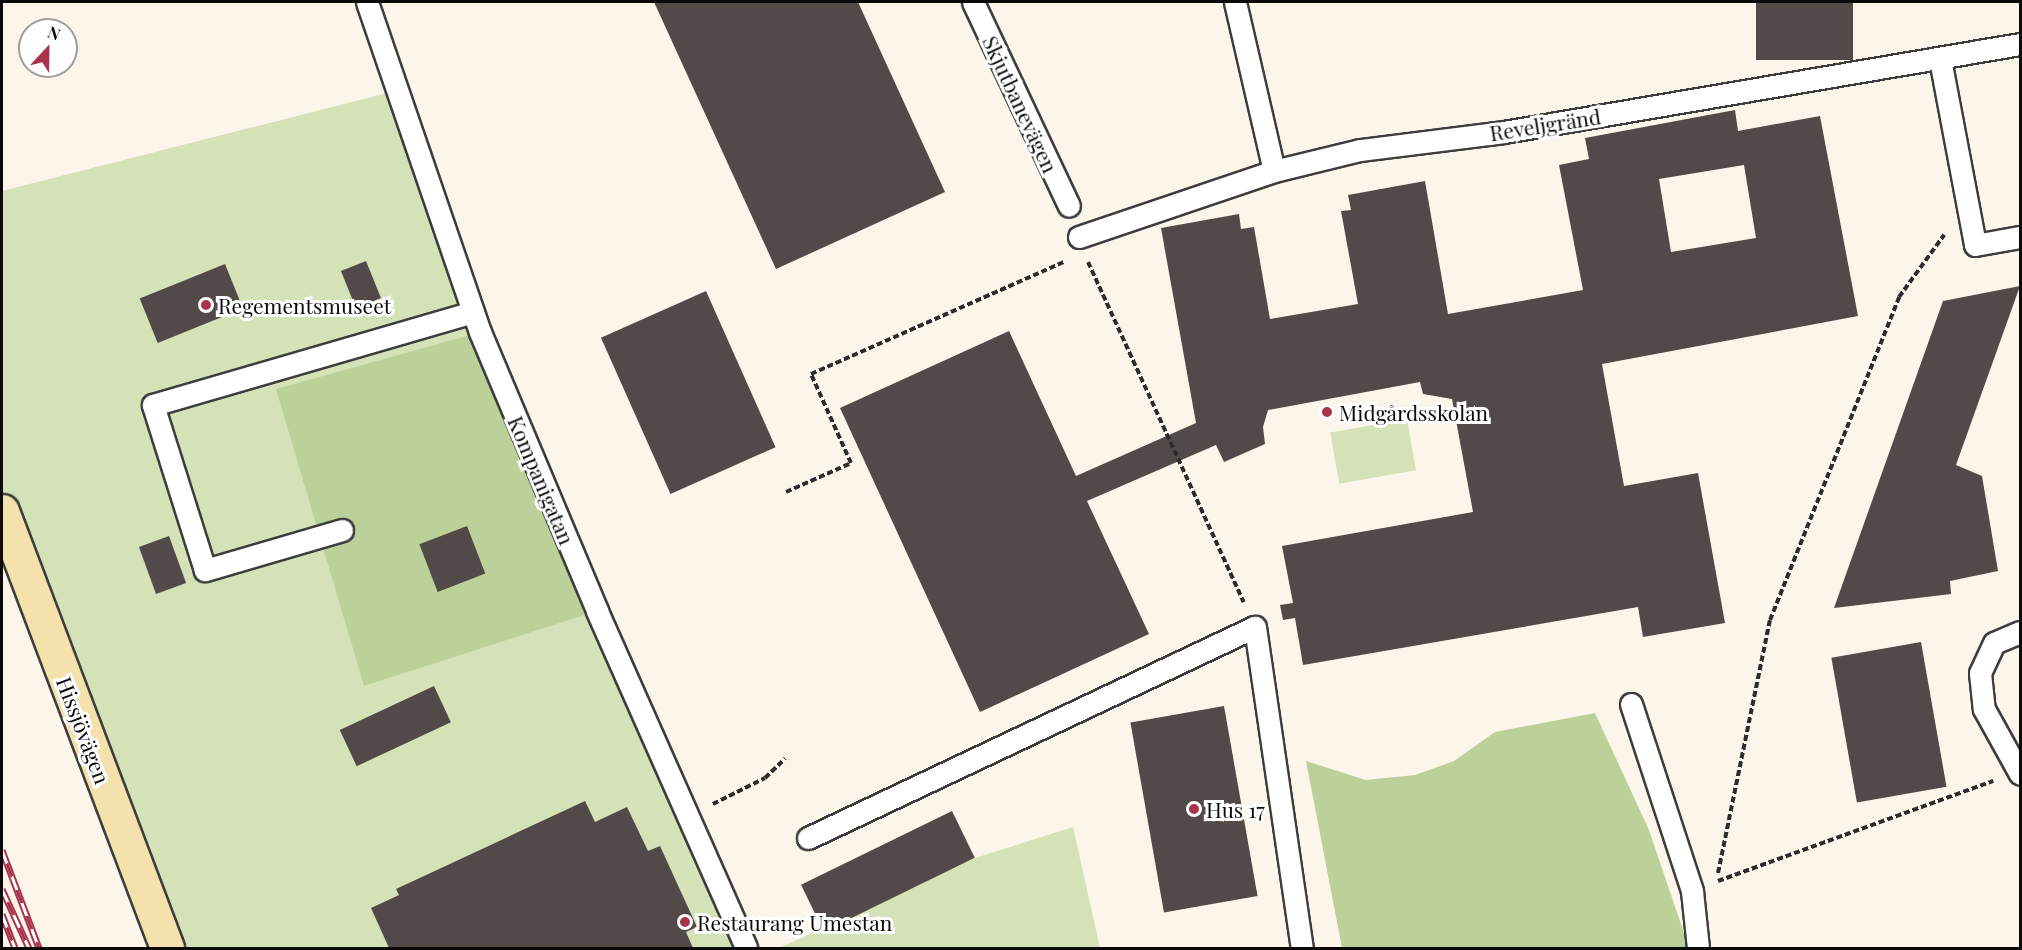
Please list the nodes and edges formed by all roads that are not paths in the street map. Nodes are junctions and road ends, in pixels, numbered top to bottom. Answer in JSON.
{"nodes":[{"id":1,"x":367,"y":2,"type":"edge"},
{"id":2,"x":973,"y":2,"type":"edge"},
{"id":3,"x":1235,"y":2,"type":"edge"},
{"id":4,"x":2020,"y":44,"type":"edge"},
{"id":5,"x":1940,"y":59,"type":"junction"},
{"id":6,"x":1274,"y":171,"type":"junction"},
{"id":7,"x":1069,"y":206,"type":"dead end"},
{"id":8,"x":2020,"y":237,"type":"edge"},
{"id":9,"x":1082,"y":245,"type":"road end"},
{"id":10,"x":473,"y":312,"type":"junction"},
{"id":11,"x":2,"y":511,"type":"edge"},
{"id":12,"x":342,"y":530,"type":"dead end"},
{"id":13,"x":2020,"y":632,"type":"edge"},
{"id":14,"x":1631,"y":704,"type":"dead end"},
{"id":15,"x":2020,"y":772,"type":"edge"},
{"id":16,"x":808,"y":838,"type":"dead end"},
{"id":17,"x":166,"y":948,"type":"edge"},
{"id":18,"x":746,"y":948,"type":"edge"},
{"id":19,"x":1302,"y":948,"type":"edge"},
{"id":20,"x":1698,"y":948,"type":"edge"}],
"edges":[{"from":1,"to":10,"type":"lane","name":"Kompanigatan"},
{"from":2,"to":7,"type":"lane","name":"Skjutbanevägen"},
{"from":3,"to":6,"type":"lane"},
{"from":4,"to":5,"type":"lane","name":"Reveljgränd"},
{"from":5,"to":6,"type":"lane","name":"Reveljgränd"},
{"from":5,"to":8,"type":"lane"},
{"from":6,"to":9,"type":"lane","name":"Reveljgränd"},
{"from":10,"to":12,"type":"lane"},
{"from":10,"to":18,"type":"lane","name":"Kompanigatan"},
{"from":11,"to":17,"type":"main road","name":"Hissjövägen"},
{"from":13,"to":15,"type":"lane"},
{"from":14,"to":20,"type":"lane"},
{"from":16,"to":19,"type":"lane"}]}
